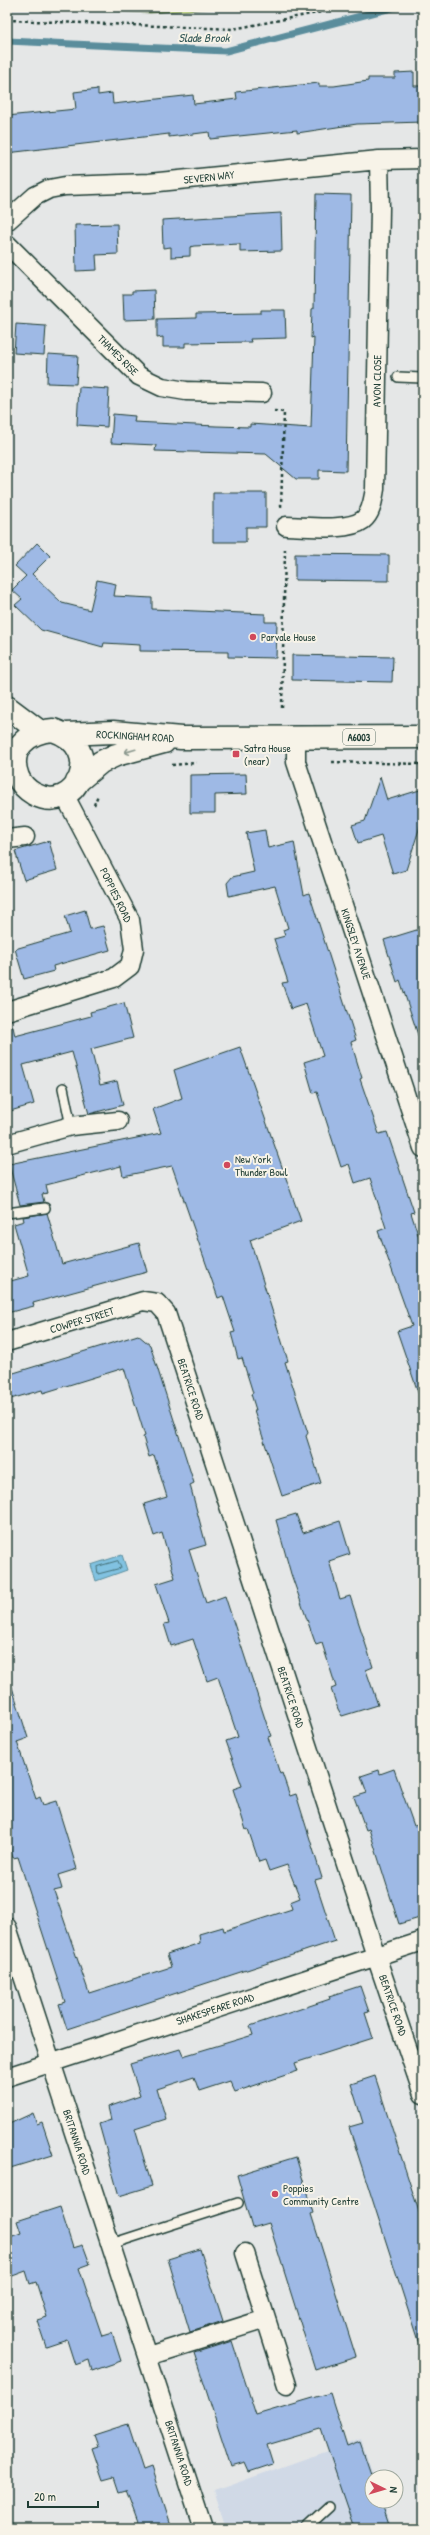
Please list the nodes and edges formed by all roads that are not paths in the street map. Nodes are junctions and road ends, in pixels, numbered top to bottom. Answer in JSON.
{"nodes":[{"id":1,"x":423,"y":159,"type":"edge"},
{"id":2,"x":379,"y":160,"type":"junction"},
{"id":3,"x":7,"y":221,"type":"edge"},
{"id":4,"x":7,"y":244,"type":"edge"},
{"id":5,"x":398,"y":377,"type":"dead end"},
{"id":6,"x":422,"y":378,"type":"edge"},
{"id":7,"x":262,"y":393,"type":"dead end"},
{"id":8,"x":286,"y":526,"type":"dead end"},
{"id":9,"x":7,"y":707,"type":"edge"},
{"id":10,"x":66,"y":734,"type":"junction"},
{"id":11,"x":24,"y":737,"type":"edge"},
{"id":12,"x":423,"y":737,"type":"edge"},
{"id":13,"x":181,"y":738,"type":"junction"},
{"id":14,"x":296,"y":738,"type":"junction"},
{"id":15,"x":7,"y":750,"type":"edge"},
{"id":16,"x":16,"y":780,"type":"edge"},
{"id":17,"x":71,"y":789,"type":"junction"},
{"id":18,"x":25,"y":838,"type":"dead end"},
{"id":19,"x":7,"y":839,"type":"edge"},
{"id":20,"x":7,"y":1010,"type":"edge"},
{"id":21,"x":63,"y":1088,"type":"dead end"},
{"id":22,"x":118,"y":1121,"type":"dead end"},
{"id":23,"x":71,"y":1126,"type":"junction"},
{"id":24,"x":7,"y":1144,"type":"edge"},
{"id":25,"x":423,"y":1148,"type":"edge"},
{"id":26,"x":45,"y":1208,"type":"dead end"},
{"id":27,"x":7,"y":1213,"type":"edge"},
{"id":28,"x":157,"y":1303,"type":"joint"},
{"id":29,"x":7,"y":1342,"type":"edge"},
{"id":30,"x":7,"y":1927,"type":"edge"},
{"id":31,"x":423,"y":1940,"type":"edge"},
{"id":32,"x":376,"y":1956,"type":"junction"},
{"id":33,"x":52,"y":2062,"type":"junction"},
{"id":34,"x":7,"y":2077,"type":"edge"},
{"id":35,"x":423,"y":2094,"type":"edge"},
{"id":36,"x":238,"y":2203,"type":"dead end"},
{"id":37,"x":111,"y":2244,"type":"junction"},
{"id":38,"x":245,"y":2253,"type":"dead end"},
{"id":39,"x":266,"y":2319,"type":"junction"},
{"id":40,"x":148,"y":2356,"type":"junction"},
{"id":41,"x":287,"y":2385,"type":"dead end"},
{"id":42,"x":329,"y":2507,"type":"dead end"},
{"id":43,"x":203,"y":2528,"type":"edge"},
{"id":44,"x":306,"y":2528,"type":"edge"}],
"edges":[{"from":1,"to":2,"type":"street","name":"SEVERN WAY"},
{"from":2,"to":3,"type":"street","name":"SEVERN WAY"},
{"from":2,"to":8,"type":"street","name":"AVON CLOSE"},
{"from":4,"to":7,"type":"street","name":"THAMES RISE"},
{"from":5,"to":6,"type":"lane"},
{"from":9,"to":11,"type":"main road"},
{"from":10,"to":11,"type":"main road"},
{"from":10,"to":13,"type":"main road","name":"ROCKINGHAM ROAD","number":"A6003"},
{"from":10,"to":17,"type":"main road"},
{"from":11,"to":16,"type":"main road"},
{"from":12,"to":14,"type":"main road","name":"ROCKINGHAM ROAD","number":"A6003"},
{"from":13,"to":14,"type":"main road","name":"ROCKINGHAM ROAD","number":"A6003"},
{"from":13,"to":17,"type":"main road","name":"ROCKINGHAM ROAD","number":"A6003","one_way":true},
{"from":14,"to":25,"type":"street","name":"KINGSLEY AVENUE"},
{"from":15,"to":16,"type":"main road"},
{"from":16,"to":17,"type":"main road"},
{"from":17,"to":20,"type":"street","name":"POPPIES ROAD"},
{"from":18,"to":19,"type":"street"},
{"from":21,"to":23,"type":"lane"},
{"from":22,"to":23,"type":"street"},
{"from":23,"to":24,"type":"street"},
{"from":26,"to":27,"type":"lane"},
{"from":28,"to":29,"type":"street","name":"COWPER STREET"},
{"from":28,"to":32,"type":"street","name":"BEATRICE ROAD"},
{"from":30,"to":33,"type":"street","name":"BRITANNIA ROAD"},
{"from":31,"to":32,"type":"street","name":"SHAKESPEARE ROAD"},
{"from":32,"to":33,"type":"street","name":"SHAKESPEARE ROAD"},
{"from":32,"to":35,"type":"street","name":"BEATRICE ROAD"},
{"from":33,"to":34,"type":"street","name":"SHAKESPEARE ROAD"},
{"from":33,"to":37,"type":"street","name":"BRITANNIA ROAD"},
{"from":36,"to":37,"type":"lane"},
{"from":37,"to":40,"type":"street","name":"BRITANNIA ROAD"},
{"from":38,"to":39,"type":"street"},
{"from":39,"to":40,"type":"street"},
{"from":39,"to":41,"type":"street"},
{"from":40,"to":43,"type":"street","name":"BRITANNIA ROAD"},
{"from":42,"to":44,"type":"lane"}]}
